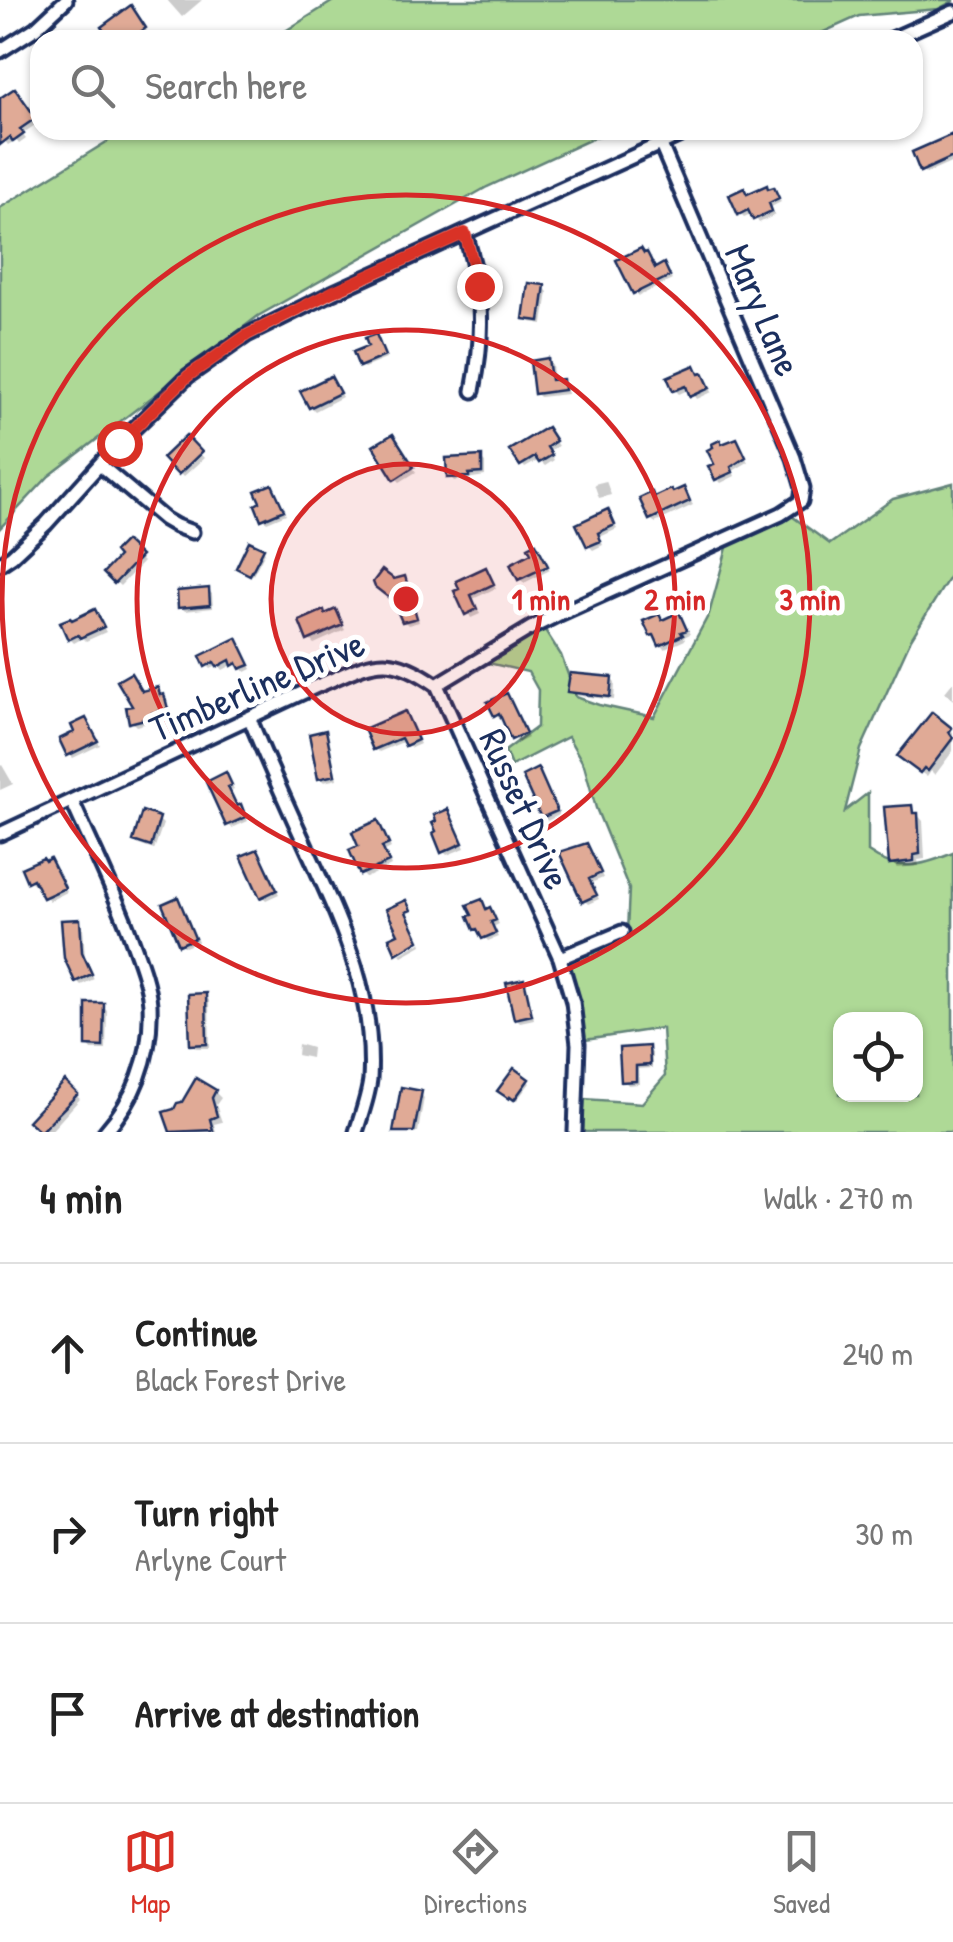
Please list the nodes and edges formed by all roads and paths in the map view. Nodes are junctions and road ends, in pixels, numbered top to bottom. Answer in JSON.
{"nodes":[{"id":1,"x":66,"y":0,"type":"edge"},
{"id":2,"x":953,"y":12,"type":"edge"},
{"id":3,"x":33,"y":30,"type":"edge"},
{"id":4,"x":912,"y":30,"type":"edge"},
{"id":5,"x":30,"y":32,"type":"edge"},
{"id":6,"x":0,"y":51,"type":"edge"},
{"id":7,"x":670,"y":140,"type":"edge"},
{"id":8,"x":661,"y":144,"type":"junction"},
{"id":9,"x":465,"y":233,"type":"junction"},
{"id":10,"x":473,"y":391,"type":"dead end"},
{"id":11,"x":100,"y":465,"type":"junction"},
{"id":12,"x":192,"y":532,"type":"dead end"},
{"id":13,"x":0,"y":564,"type":"edge"},
{"id":14,"x":436,"y":685,"type":"junction"},
{"id":15,"x":250,"y":719,"type":"junction"},
{"id":16,"x":72,"y":802,"type":"junction"},
{"id":17,"x":0,"y":834,"type":"edge"},
{"id":18,"x":622,"y":932,"type":"dead end"},
{"id":19,"x":560,"y":958,"type":"junction"},
{"id":20,"x":105,"y":1132,"type":"edge"},
{"id":21,"x":356,"y":1132,"type":"edge"},
{"id":22,"x":575,"y":1132,"type":"edge"}],
"edges":[{"from":1,"to":3,"type":"street"},
{"from":2,"to":4,"type":"street"},
{"from":5,"to":6,"type":"street"},
{"from":7,"to":8,"type":"street"},
{"from":8,"to":9,"type":"street"},
{"from":8,"to":14,"type":"street","name":"Mary Lane"},
{"from":9,"to":10,"type":"street"},
{"from":9,"to":11,"type":"street"},
{"from":11,"to":12,"type":"street"},
{"from":11,"to":13,"type":"street"},
{"from":14,"to":15,"type":"street","name":"Timberline Drive"},
{"from":14,"to":19,"type":"street","name":"Russet Drive"},
{"from":15,"to":16,"type":"street","name":"Timberline Drive"},
{"from":15,"to":21,"type":"street"},
{"from":16,"to":17,"type":"street","name":"Timberline Drive"},
{"from":16,"to":20,"type":"street"},
{"from":18,"to":19,"type":"street"},
{"from":19,"to":22,"type":"street","name":"Russet Drive"}]}
